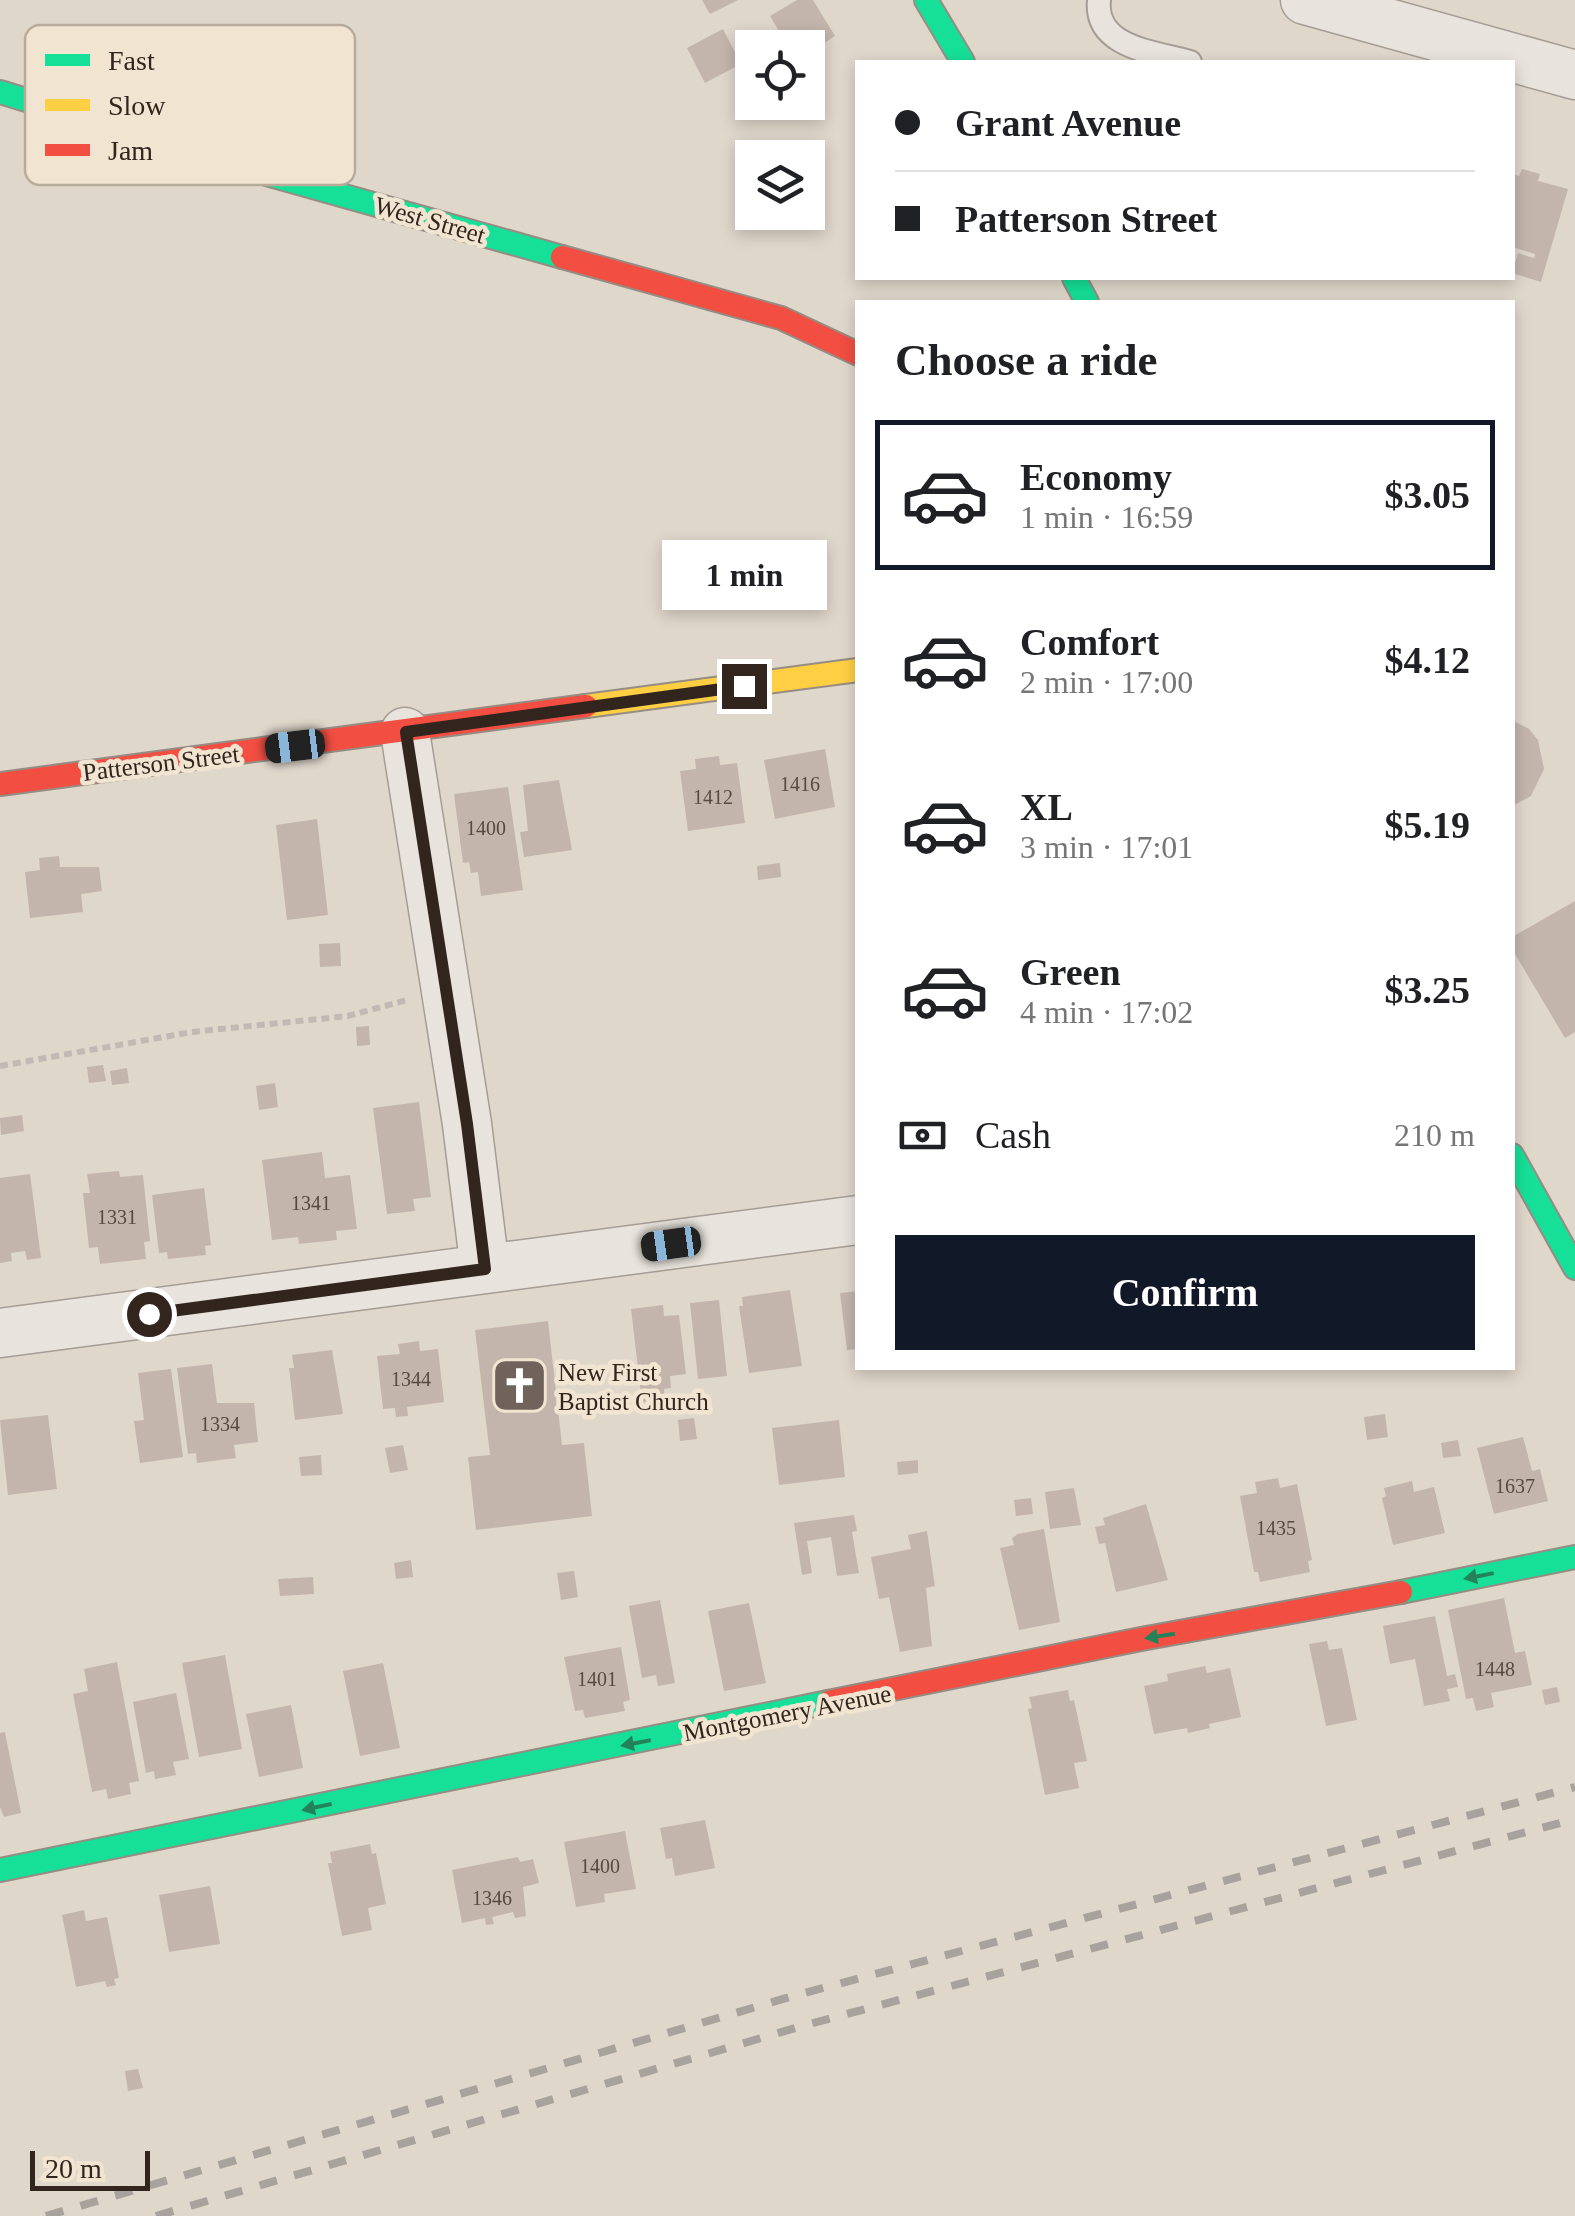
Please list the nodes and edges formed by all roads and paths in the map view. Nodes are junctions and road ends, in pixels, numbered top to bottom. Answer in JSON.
{"nodes":[{"id":1,"x":1099,"y":0,"type":"edge"},
{"id":2,"x":1305,"y":0,"type":"edge"},
{"id":3,"x":934,"y":3,"type":"edge"},
{"id":4,"x":1498,"y":58,"type":"edge"},
{"id":5,"x":962,"y":60,"type":"edge"},
{"id":6,"x":1183,"y":60,"type":"edge"},
{"id":7,"x":1515,"y":62,"type":"edge"},
{"id":8,"x":1575,"y":75,"type":"edge"},
{"id":9,"x":0,"y":92,"type":"edge"},
{"id":10,"x":25,"y":100,"type":"edge"},
{"id":11,"x":307,"y":185,"type":"edge"},
{"id":12,"x":855,"y":352,"type":"edge"},
{"id":13,"x":855,"y":670,"type":"edge"},
{"id":14,"x":406,"y":732,"type":"junction"},
{"id":15,"x":0,"y":784,"type":"edge"},
{"id":16,"x":444,"y":984,"type":"junction"},
{"id":17,"x":0,"y":1066,"type":"edge"},
{"id":18,"x":1515,"y":1160,"type":"edge"},
{"id":19,"x":855,"y":1220,"type":"edge"},
{"id":20,"x":1575,"y":1268,"type":"edge"},
{"id":21,"x":485,"y":1269,"type":"junction"},
{"id":22,"x":0,"y":1333,"type":"edge"},
{"id":23,"x":1575,"y":1557,"type":"edge"},
{"id":24,"x":0,"y":1870,"type":"edge"}],
"edges":[{"from":1,"to":6,"type":"lane"},
{"from":2,"to":4,"type":"street"},
{"from":3,"to":5,"type":"street"},
{"from":7,"to":8,"type":"street"},
{"from":9,"to":10,"type":"street","name":"West Street"},
{"from":11,"to":12,"type":"street","name":"West Street"},
{"from":13,"to":14,"type":"street","name":"Patterson Street"},
{"from":14,"to":15,"type":"street","name":"Patterson Street"},
{"from":14,"to":16,"type":"street"},
{"from":16,"to":17,"type":"path"},
{"from":16,"to":21,"type":"street"},
{"from":18,"to":20,"type":"street"},
{"from":19,"to":21,"type":"street"},
{"from":21,"to":22,"type":"street"},
{"from":23,"to":24,"type":"street","name":"Montgomery Avenue","one_way":true}]}
